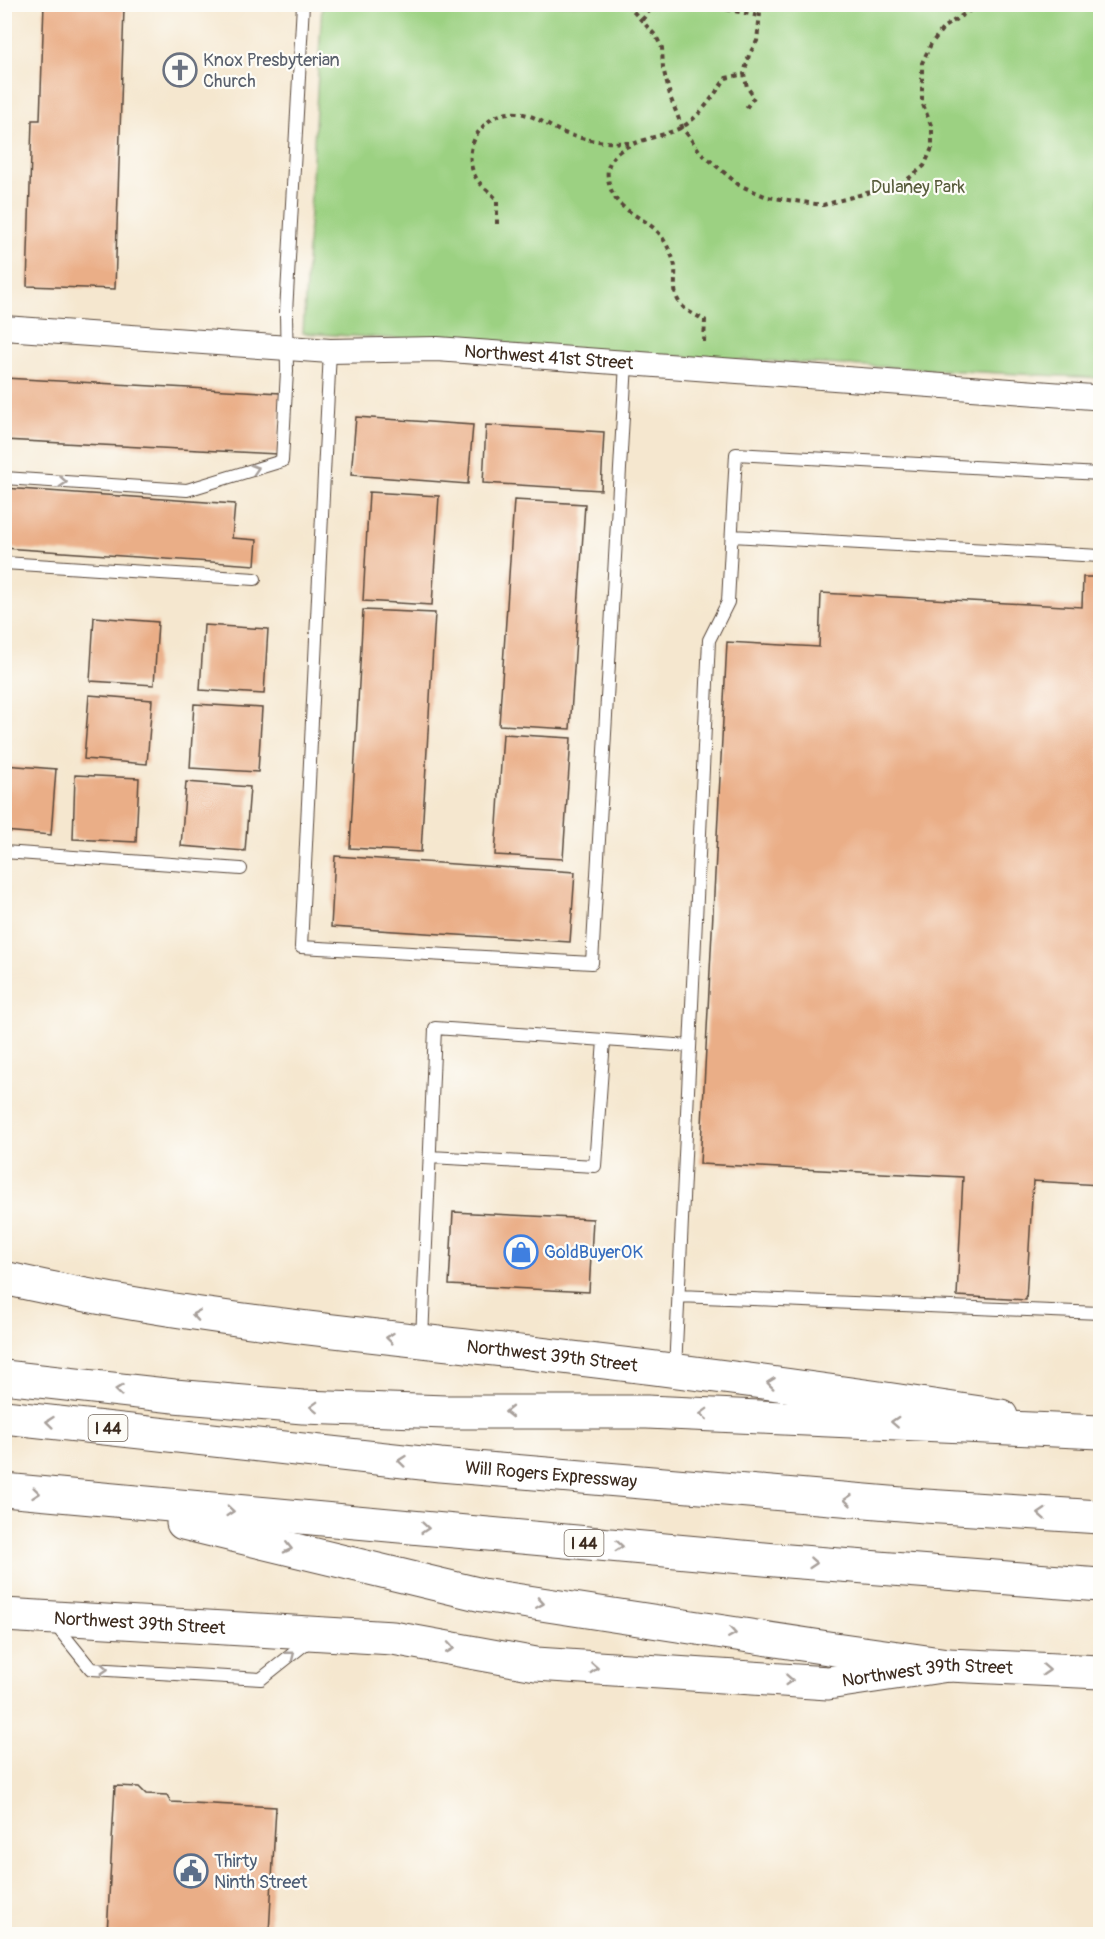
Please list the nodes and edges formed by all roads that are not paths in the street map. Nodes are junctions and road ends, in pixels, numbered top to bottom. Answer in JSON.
{"nodes":[{"id":1,"x":303,"y":4,"type":"edge"},
{"id":2,"x":4,"y":328,"type":"edge"},
{"id":3,"x":286,"y":349,"type":"junction"},
{"id":4,"x":330,"y":351,"type":"junction"},
{"id":5,"x":626,"y":363,"type":"junction"},
{"id":6,"x":1092,"y":397,"type":"dead end"},
{"id":7,"x":1101,"y":474,"type":"edge"},
{"id":8,"x":4,"y":478,"type":"edge"},
{"id":9,"x":732,"y":536,"type":"junction"},
{"id":10,"x":1101,"y":556,"type":"edge"},
{"id":11,"x":4,"y":563,"type":"edge"},
{"id":12,"x":255,"y":579,"type":"dead end"},
{"id":13,"x":4,"y":852,"type":"edge"},
{"id":14,"x":242,"y":869,"type":"dead end"},
{"id":15,"x":604,"y":1040,"type":"junction"},
{"id":16,"x":690,"y":1046,"type":"junction"},
{"id":17,"x":430,"y":1157,"type":"junction"},
{"id":18,"x":4,"y":1278,"type":"edge"},
{"id":19,"x":678,"y":1296,"type":"junction"},
{"id":20,"x":1101,"y":1313,"type":"edge"},
{"id":21,"x":422,"y":1341,"type":"junction"},
{"id":22,"x":675,"y":1371,"type":"junction"},
{"id":23,"x":4,"y":1377,"type":"edge"},
{"id":24,"x":4,"y":1417,"type":"edge"},
{"id":25,"x":1101,"y":1432,"type":"edge"},
{"id":26,"x":4,"y":1490,"type":"edge"},
{"id":27,"x":68,"y":1496,"type":"junction"},
{"id":28,"x":1101,"y":1518,"type":"edge"},
{"id":29,"x":1101,"y":1585,"type":"edge"},
{"id":30,"x":4,"y":1616,"type":"edge"},
{"id":31,"x":49,"y":1617,"type":"junction"},
{"id":32,"x":318,"y":1633,"type":"junction"},
{"id":33,"x":948,"y":1665,"type":"junction"},
{"id":34,"x":1101,"y":1672,"type":"edge"}],
"edges":[{"from":1,"to":3,"type":"lane"},
{"from":2,"to":3,"type":"street","name":"Northwest 41st Street"},
{"from":3,"to":4,"type":"street","name":"Northwest 41st Street"},
{"from":8,"to":3,"type":"lane","one_way":true},
{"from":4,"to":5,"type":"street","name":"Northwest 41st Street"},
{"from":4,"to":5,"type":"lane"},
{"from":5,"to":6,"type":"street","name":"Northwest 41st Street"},
{"from":7,"to":9,"type":"lane"},
{"from":9,"to":10,"type":"lane"},
{"from":9,"to":16,"type":"lane"},
{"from":11,"to":12,"type":"lane"},
{"from":13,"to":14,"type":"lane"},
{"from":15,"to":16,"type":"lane"},
{"from":15,"to":17,"type":"lane"},
{"from":15,"to":17,"type":"lane"},
{"from":16,"to":19,"type":"lane"},
{"from":17,"to":21,"type":"lane"},
{"from":21,"to":18,"type":"main road","name":"Northwest 39th Street","one_way":true},
{"from":19,"to":20,"type":"lane"},
{"from":19,"to":22,"type":"lane"},
{"from":21,"to":22,"type":"main road","name":"Northwest 39th Street"},
{"from":25,"to":22,"type":"main road","name":"Northwest 39th Street","one_way":true},
{"from":25,"to":23,"type":"main road","one_way":true},
{"from":28,"to":24,"type":"main road","name":"Will Rogers Expressway","number":"I 44","one_way":true},
{"from":26,"to":27,"type":"main road","one_way":true},
{"from":27,"to":29,"type":"main road","number":"I 44","one_way":true},
{"from":27,"to":33,"type":"main road","one_way":true},
{"from":30,"to":31,"type":"main road","name":"Northwest 39th Street"},
{"from":31,"to":32,"type":"main road","name":"Northwest 39th Street"},
{"from":31,"to":32,"type":"lane","one_way":true},
{"from":32,"to":33,"type":"main road","name":"Northwest 39th Street","one_way":true},
{"from":33,"to":34,"type":"main road","name":"Northwest 39th Street","one_way":true}]}
